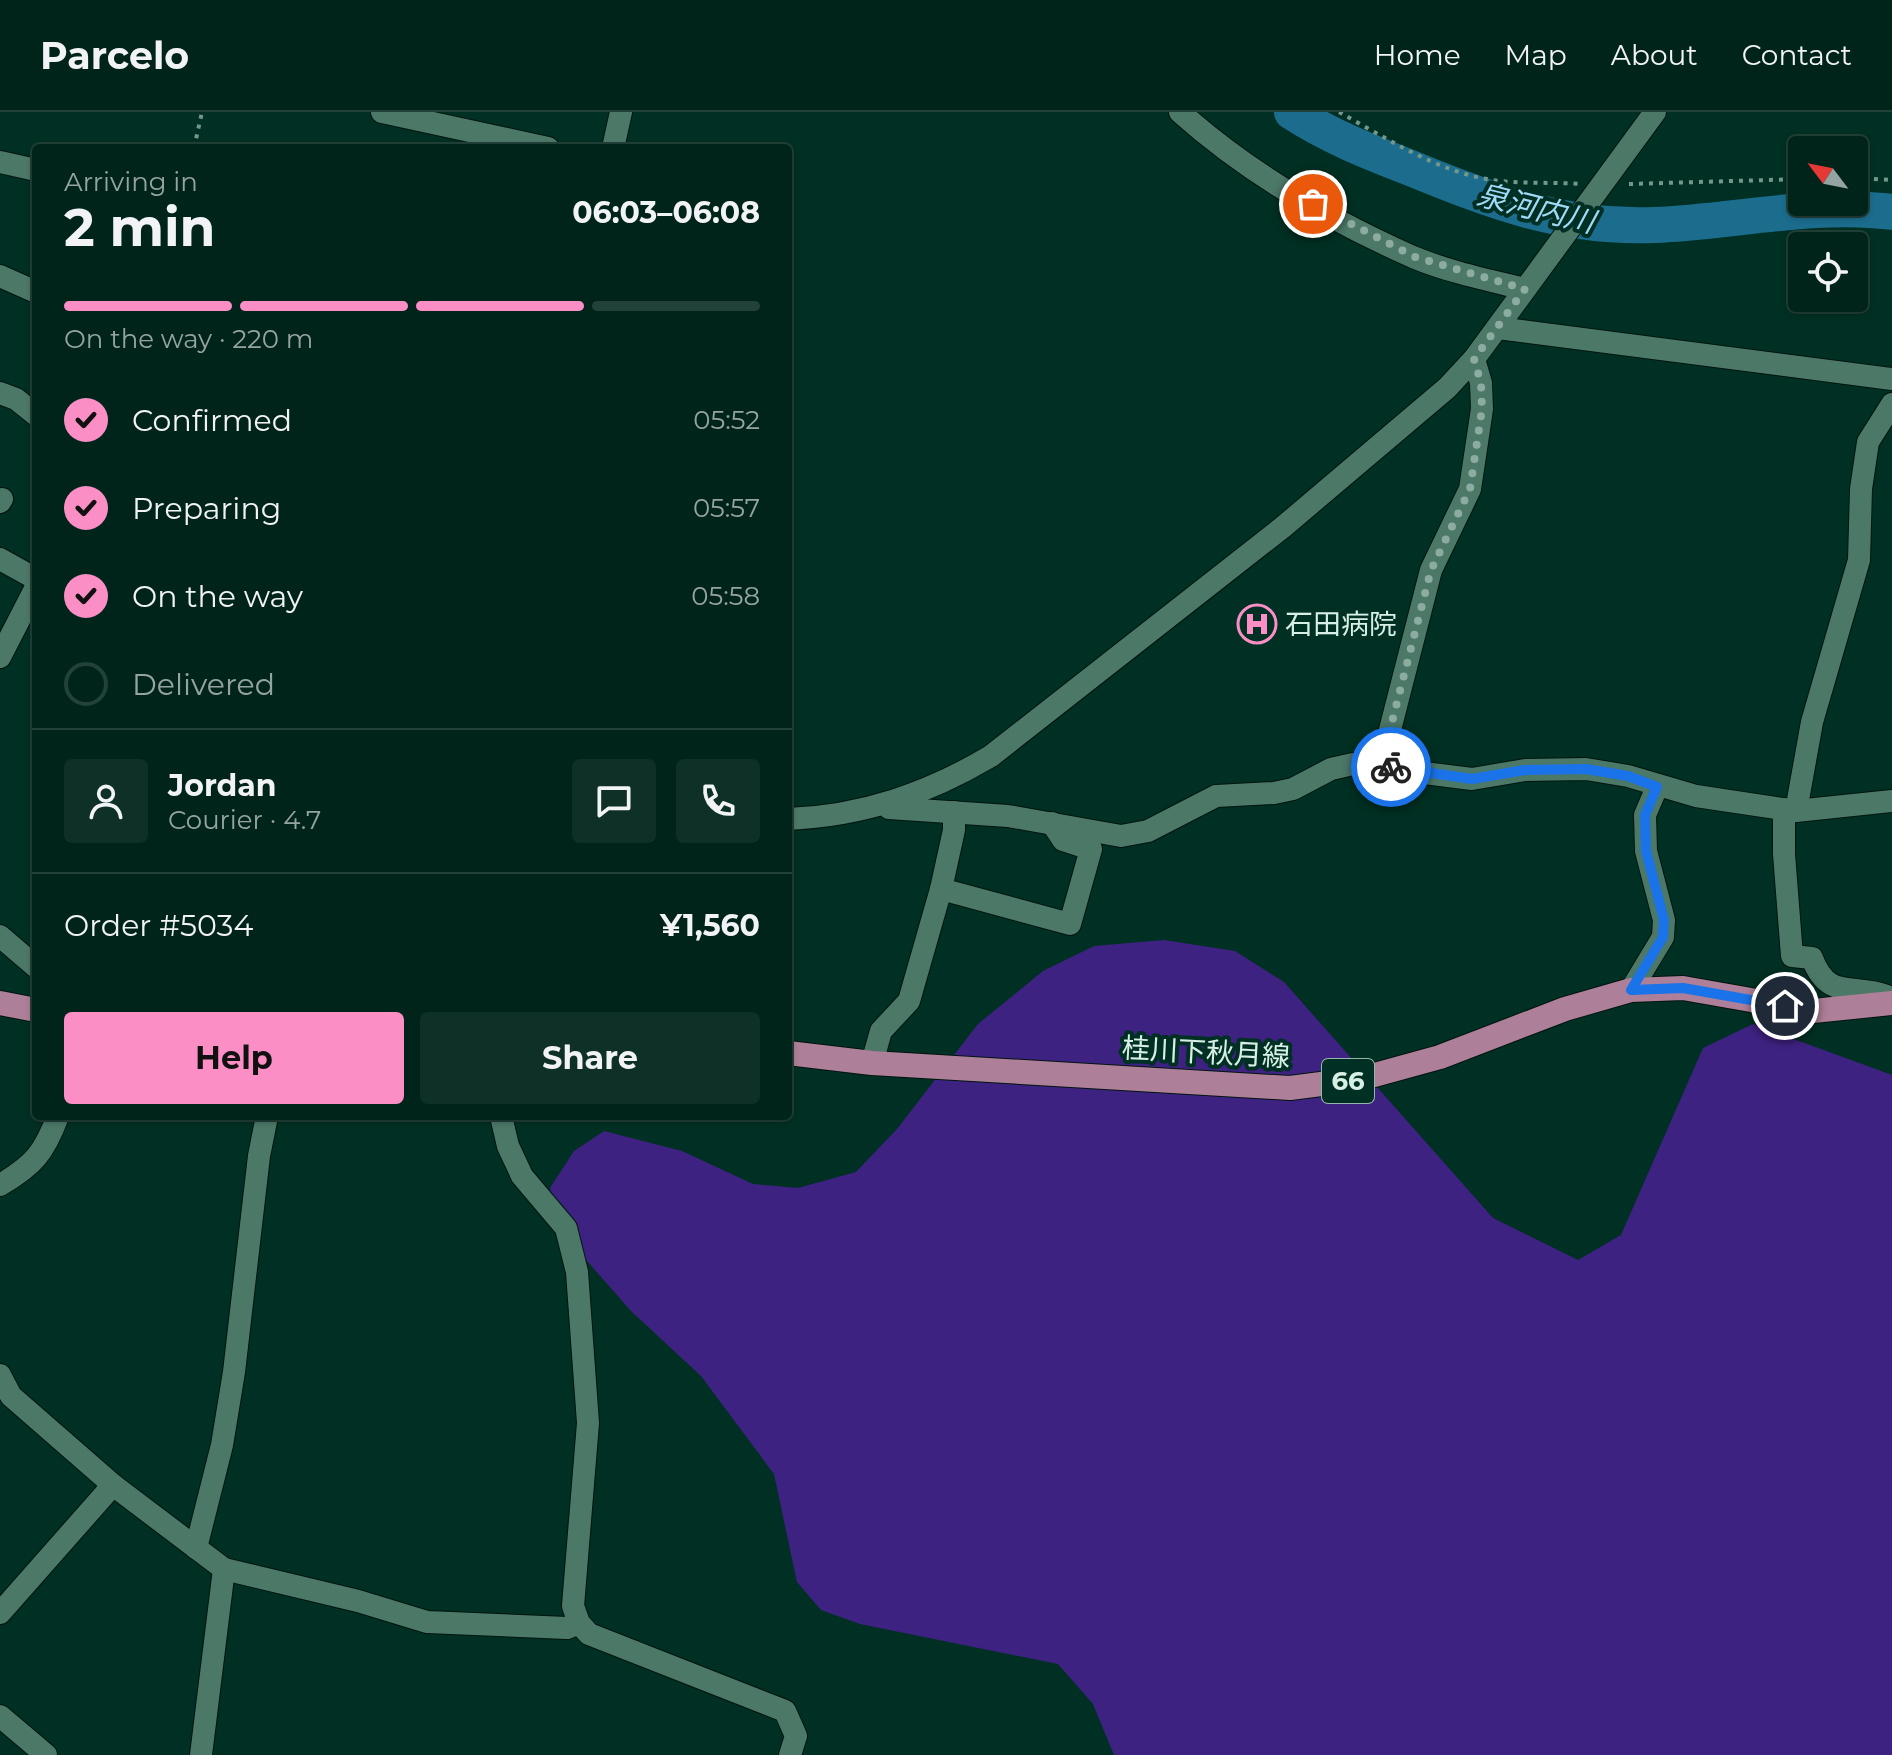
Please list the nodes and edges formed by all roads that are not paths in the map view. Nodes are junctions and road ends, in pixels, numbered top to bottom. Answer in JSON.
{"nodes":[{"id":1,"x":382,"y":112,"type":"edge"},
{"id":2,"x":621,"y":112,"type":"edge"},
{"id":3,"x":1180,"y":112,"type":"edge"},
{"id":4,"x":1655,"y":112,"type":"edge"},
{"id":5,"x":530,"y":144,"type":"edge"},
{"id":6,"x":614,"y":144,"type":"edge"},
{"id":7,"x":0,"y":162,"type":"edge"},
{"id":8,"x":32,"y":169,"type":"edge"},
{"id":9,"x":0,"y":276,"type":"edge"},
{"id":10,"x":1525,"y":289,"type":"junction"},
{"id":11,"x":32,"y":290,"type":"edge"},
{"id":12,"x":1498,"y":328,"type":"junction"},
{"id":13,"x":1474,"y":359,"type":"junction"},
{"id":14,"x":1892,"y":379,"type":"edge"},
{"id":15,"x":0,"y":393,"type":"edge"},
{"id":16,"x":1892,"y":404,"type":"edge"},
{"id":17,"x":32,"y":412,"type":"edge"},
{"id":18,"x":0,"y":559,"type":"edge"},
{"id":19,"x":32,"y":577,"type":"edge"},
{"id":20,"x":32,"y":595,"type":"edge"},
{"id":21,"x":0,"y":657,"type":"edge"},
{"id":22,"x":1381,"y":765,"type":"junction"},
{"id":23,"x":1657,"y":787,"type":"junction"},
{"id":24,"x":1892,"y":801,"type":"edge"},
{"id":25,"x":878,"y":807,"type":"junction"},
{"id":26,"x":1790,"y":810,"type":"junction"},
{"id":27,"x":954,"y":812,"type":"junction"},
{"id":28,"x":792,"y":818,"type":"edge"},
{"id":29,"x":1052,"y":823,"type":"junction"},
{"id":30,"x":941,"y":889,"type":"junction"},
{"id":31,"x":0,"y":936,"type":"edge"},
{"id":32,"x":32,"y":964,"type":"edge"},
{"id":33,"x":1631,"y":990,"type":"junction"},
{"id":34,"x":1889,"y":996,"type":"edge"},
{"id":35,"x":0,"y":1003,"type":"edge"},
{"id":36,"x":32,"y":1009,"type":"edge"},
{"id":37,"x":792,"y":1053,"type":"edge"},
{"id":38,"x":872,"y":1063,"type":"junction"},
{"id":39,"x":56,"y":1120,"type":"edge"},
{"id":40,"x":266,"y":1120,"type":"edge"},
{"id":41,"x":502,"y":1120,"type":"edge"},
{"id":42,"x":0,"y":1185,"type":"edge"},
{"id":43,"x":0,"y":1375,"type":"edge"},
{"id":44,"x":113,"y":1485,"type":"junction"},
{"id":45,"x":196,"y":1548,"type":"junction"},
{"id":46,"x":224,"y":1569,"type":"junction"},
{"id":47,"x":0,"y":1613,"type":"edge"},
{"id":48,"x":579,"y":1623,"type":"junction"},
{"id":49,"x":0,"y":1716,"type":"edge"},
{"id":50,"x":46,"y":1755,"type":"edge"},
{"id":51,"x":201,"y":1755,"type":"edge"},
{"id":52,"x":790,"y":1755,"type":"edge"}],
"edges":[{"from":1,"to":5,"type":"street"},
{"from":2,"to":6,"type":"street"},
{"from":3,"to":10,"type":"street"},
{"from":4,"to":10,"type":"street"},
{"from":7,"to":8,"type":"street"},
{"from":9,"to":11,"type":"street"},
{"from":10,"to":12,"type":"street"},
{"from":12,"to":13,"type":"street"},
{"from":12,"to":14,"type":"street"},
{"from":13,"to":22,"type":"street"},
{"from":13,"to":25,"type":"street"},
{"from":15,"to":17,"type":"street"},
{"from":16,"to":26,"type":"street"},
{"from":18,"to":19,"type":"street"},
{"from":20,"to":21,"type":"street"},
{"from":22,"to":23,"type":"street"},
{"from":22,"to":29,"type":"street"},
{"from":23,"to":26,"type":"street"},
{"from":23,"to":33,"type":"street"},
{"from":24,"to":26,"type":"street"},
{"from":25,"to":27,"type":"street"},
{"from":25,"to":28,"type":"street"},
{"from":26,"to":34,"type":"street"},
{"from":27,"to":29,"type":"street"},
{"from":27,"to":30,"type":"street"},
{"from":29,"to":30,"type":"street"},
{"from":30,"to":38,"type":"street"},
{"from":31,"to":32,"type":"street"},
{"from":33,"to":34,"type":"main road","name":"桂川下秋月線","number":"66"},
{"from":33,"to":38,"type":"main road","name":"桂川下秋月線","number":"66"},
{"from":35,"to":36,"type":"main road"},
{"from":37,"to":38,"type":"main road","name":"桂川下秋月線","number":"66"},
{"from":39,"to":42,"type":"street"},
{"from":40,"to":45,"type":"street"},
{"from":41,"to":48,"type":"street"},
{"from":43,"to":44,"type":"street"},
{"from":44,"to":45,"type":"street"},
{"from":44,"to":47,"type":"street"},
{"from":45,"to":46,"type":"street"},
{"from":46,"to":48,"type":"street"},
{"from":46,"to":51,"type":"street"},
{"from":48,"to":52,"type":"street"},
{"from":49,"to":50,"type":"street"}]}
